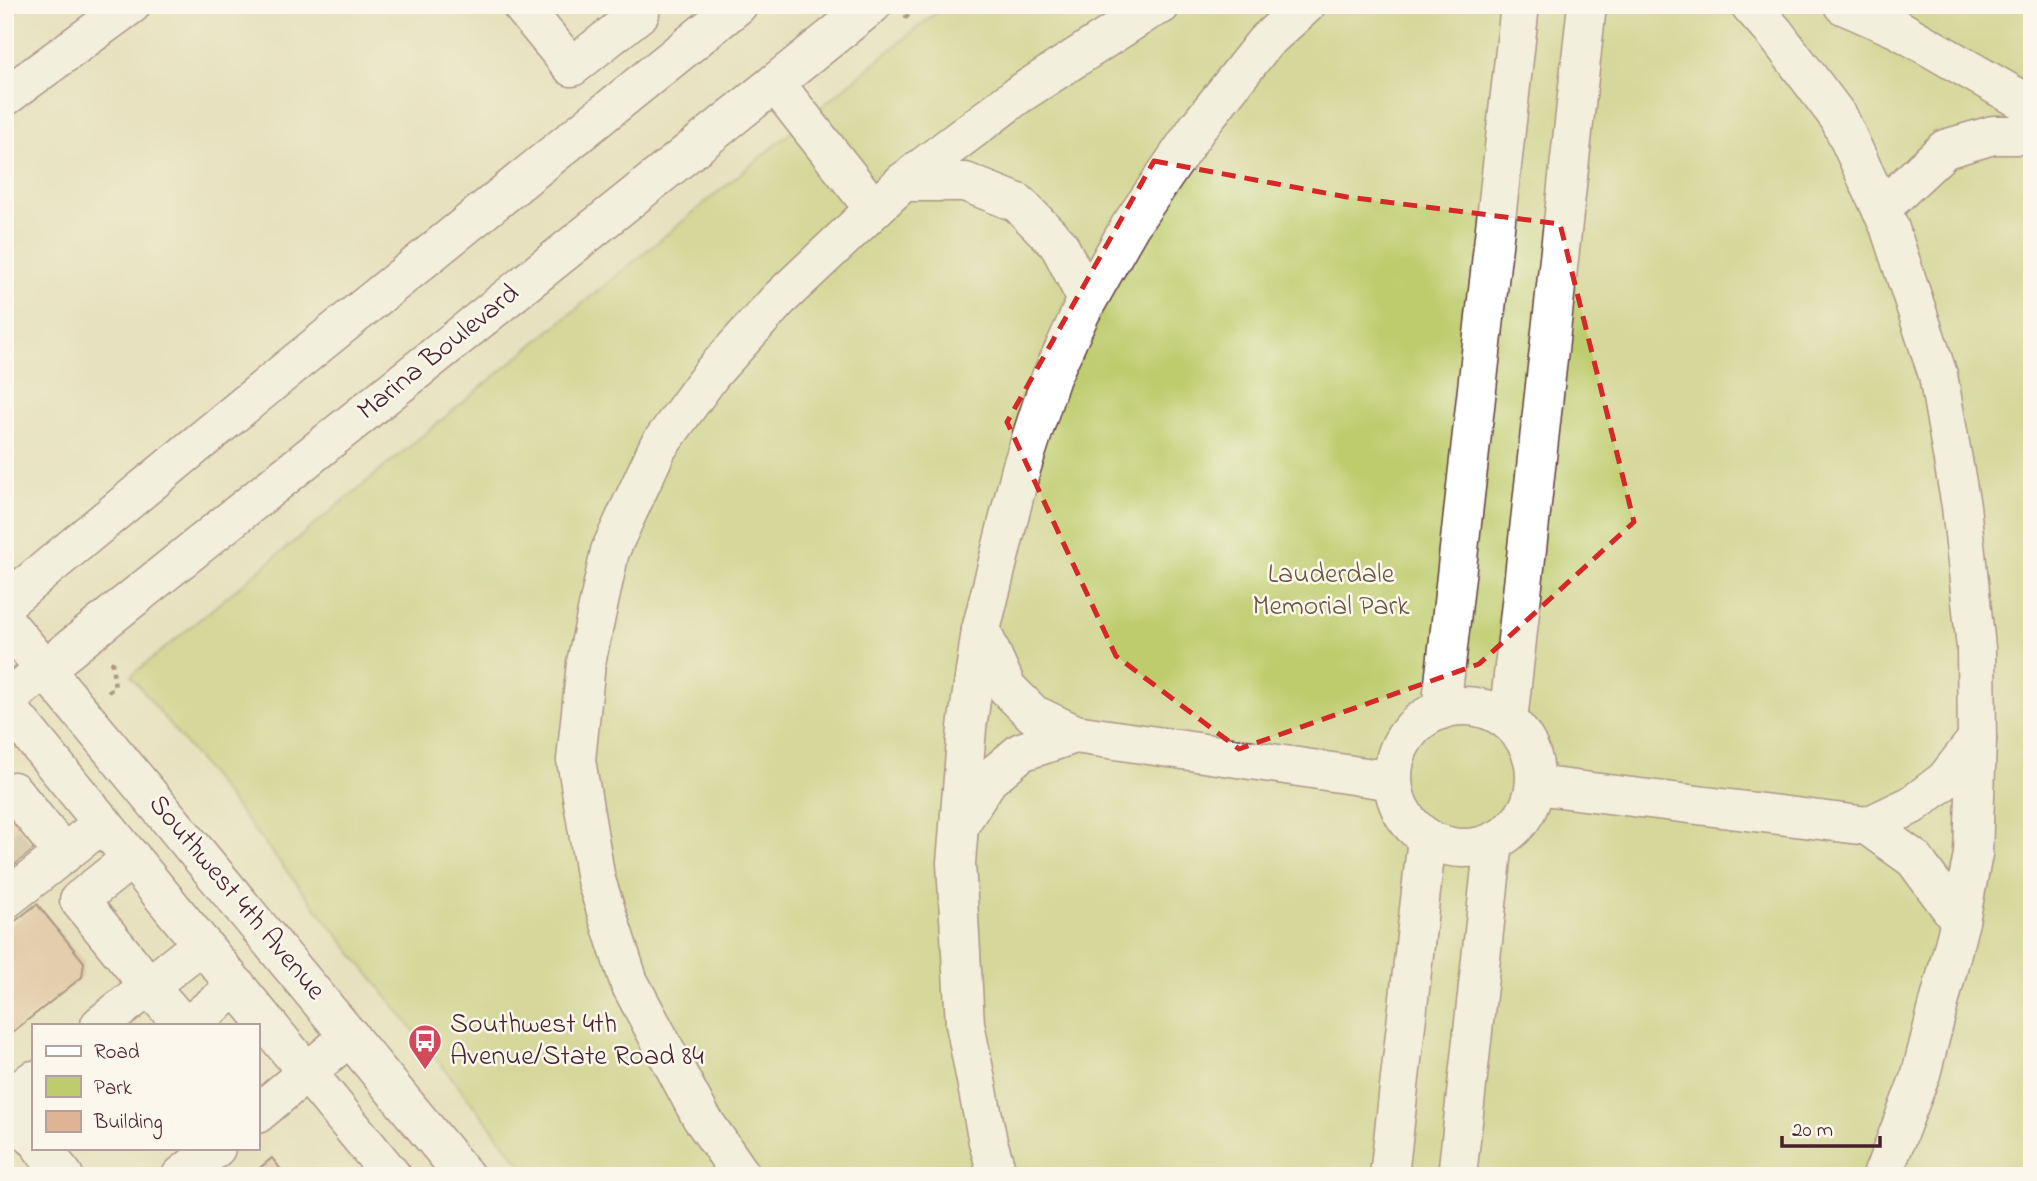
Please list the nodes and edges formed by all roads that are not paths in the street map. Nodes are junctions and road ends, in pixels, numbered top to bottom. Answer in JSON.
{"nodes":[{"id":1,"x":131,"y":5,"type":"edge"},
{"id":2,"x":521,"y":5,"type":"edge"},
{"id":3,"x":639,"y":5,"type":"edge"},
{"id":4,"x":872,"y":5,"type":"edge"},
{"id":5,"x":1161,"y":5,"type":"edge"},
{"id":6,"x":1306,"y":5,"type":"edge"},
{"id":7,"x":1520,"y":5,"type":"edge"},
{"id":8,"x":1587,"y":5,"type":"edge"},
{"id":9,"x":1750,"y":5,"type":"edge"},
{"id":10,"x":1843,"y":5,"type":"edge"},
{"id":11,"x":734,"y":7,"type":"edge"},
{"id":12,"x":775,"y":83,"type":"junction"},
{"id":13,"x":5,"y":97,"type":"edge"},
{"id":14,"x":2032,"y":106,"type":"edge"},
{"id":15,"x":2032,"y":135,"type":"edge"},
{"id":16,"x":903,"y":182,"type":"junction"},
{"id":17,"x":874,"y":209,"type":"junction"},
{"id":18,"x":1881,"y":209,"type":"junction"},
{"id":19,"x":1087,"y":300,"type":"junction"},
{"id":20,"x":5,"y":603,"type":"edge"},
{"id":21,"x":5,"y":621,"type":"edge"},
{"id":22,"x":981,"y":630,"type":"junction"},
{"id":23,"x":45,"y":669,"type":"junction"},
{"id":24,"x":5,"y":702,"type":"edge"},
{"id":25,"x":1441,"y":710,"type":"junction"},
{"id":26,"x":1508,"y":721,"type":"junction"},
{"id":27,"x":1075,"y":734,"type":"junction"},
{"id":28,"x":1977,"y":739,"type":"junction"},
{"id":29,"x":51,"y":759,"type":"junction"},
{"id":30,"x":1393,"y":781,"type":"junction"},
{"id":31,"x":1535,"y":785,"type":"junction"},
{"id":32,"x":9,"y":794,"type":"edge"},
{"id":33,"x":103,"y":822,"type":"junction"},
{"id":34,"x":959,"y":825,"type":"junction"},
{"id":35,"x":1868,"y":826,"type":"junction"},
{"id":36,"x":1427,"y":838,"type":"junction"},
{"id":37,"x":1494,"y":841,"type":"junction"},
{"id":38,"x":64,"y":853,"type":"junction"},
{"id":39,"x":132,"y":858,"type":"junction"},
{"id":40,"x":18,"y":881,"type":"edge"},
{"id":41,"x":1960,"y":921,"type":"junction"},
{"id":42,"x":202,"y":944,"type":"junction"},
{"id":43,"x":149,"y":986,"type":"junction"},
{"id":44,"x":237,"y":986,"type":"junction"},
{"id":45,"x":101,"y":1024,"type":"edge"},
{"id":46,"x":182,"y":1024,"type":"edge"},
{"id":47,"x":190,"y":1024,"type":"edge"},
{"id":48,"x":350,"y":1036,"type":"junction"},
{"id":49,"x":308,"y":1073,"type":"junction"},
{"id":50,"x":32,"y":1081,"type":"edge"},
{"id":51,"x":259,"y":1112,"type":"edge"},
{"id":52,"x":32,"y":1136,"type":"edge"},
{"id":53,"x":44,"y":1150,"type":"edge"},
{"id":54,"x":214,"y":1150,"type":"edge"},
{"id":55,"x":986,"y":1165,"type":"edge"},
{"id":56,"x":64,"y":1176,"type":"edge"},
{"id":57,"x":181,"y":1176,"type":"edge"},
{"id":58,"x":392,"y":1176,"type":"edge"},
{"id":59,"x":465,"y":1176,"type":"edge"},
{"id":60,"x":742,"y":1176,"type":"edge"},
{"id":61,"x":1389,"y":1176,"type":"edge"},
{"id":62,"x":1457,"y":1176,"type":"edge"},
{"id":63,"x":1882,"y":1176,"type":"edge"}],
"edges":[{"from":1,"to":13,"type":"main road"},
{"from":2,"to":3,"type":"main road"},
{"from":4,"to":12,"type":"main road","name":"Marina Boulevard"},
{"from":5,"to":16,"type":"main road"},
{"from":6,"to":19,"type":"main road"},
{"from":7,"to":25,"type":"main road"},
{"from":8,"to":26,"type":"main road"},
{"from":9,"to":18,"type":"main road"},
{"from":10,"to":14,"type":"main road"},
{"from":11,"to":20,"type":"main road"},
{"from":12,"to":17,"type":"main road"},
{"from":12,"to":23,"type":"main road","name":"Marina Boulevard"},
{"from":15,"to":18,"type":"main road"},
{"from":16,"to":17,"type":"main road"},
{"from":16,"to":19,"type":"main road"},
{"from":17,"to":60,"type":"main road"},
{"from":18,"to":28,"type":"main road"},
{"from":19,"to":22,"type":"main road"},
{"from":21,"to":23,"type":"main road","name":"Southwest 4th Avenue"},
{"from":22,"to":27,"type":"main road"},
{"from":22,"to":34,"type":"main road"},
{"from":23,"to":24,"type":"main road","name":"Marina Boulevard"},
{"from":23,"to":48,"type":"main road","name":"Southwest 4th Avenue"},
{"from":24,"to":29,"type":"main road","name":"Southwest 4th Avenue"},
{"from":25,"to":26,"type":"main road"},
{"from":25,"to":30,"type":"main road"},
{"from":26,"to":31,"type":"main road"},
{"from":27,"to":30,"type":"main road"},
{"from":27,"to":34,"type":"main road"},
{"from":28,"to":35,"type":"main road"},
{"from":28,"to":41,"type":"main road"},
{"from":29,"to":32,"type":"main road"},
{"from":29,"to":33,"type":"main road","name":"Southwest 4th Avenue"},
{"from":30,"to":36,"type":"main road"},
{"from":31,"to":35,"type":"main road"},
{"from":31,"to":37,"type":"main road"},
{"from":32,"to":38,"type":"main road"},
{"from":33,"to":38,"type":"main road"},
{"from":33,"to":39,"type":"main road","name":"Southwest 4th Avenue"},
{"from":34,"to":55,"type":"main road"},
{"from":35,"to":41,"type":"main road"},
{"from":36,"to":37,"type":"main road"},
{"from":36,"to":61,"type":"main road"},
{"from":37,"to":62,"type":"main road"},
{"from":38,"to":40,"type":"main road"},
{"from":39,"to":42,"type":"main road","name":"Southwest 4th Avenue"},
{"from":39,"to":43,"type":"main road"},
{"from":41,"to":63,"type":"main road"},
{"from":42,"to":43,"type":"main road"},
{"from":42,"to":44,"type":"main road","name":"Southwest 4th Avenue"},
{"from":43,"to":45,"type":"main road"},
{"from":43,"to":46,"type":"main road"},
{"from":44,"to":47,"type":"main road"},
{"from":44,"to":49,"type":"main road","name":"Southwest 4th Avenue"},
{"from":48,"to":49,"type":"main road"},
{"from":48,"to":59,"type":"main road","name":"Southwest 4th Avenue"},
{"from":49,"to":51,"type":"main road"},
{"from":49,"to":58,"type":"main road","name":"Southwest 4th Avenue"},
{"from":50,"to":52,"type":"main road"},
{"from":53,"to":56,"type":"main road"},
{"from":54,"to":57,"type":"main road"}]}
